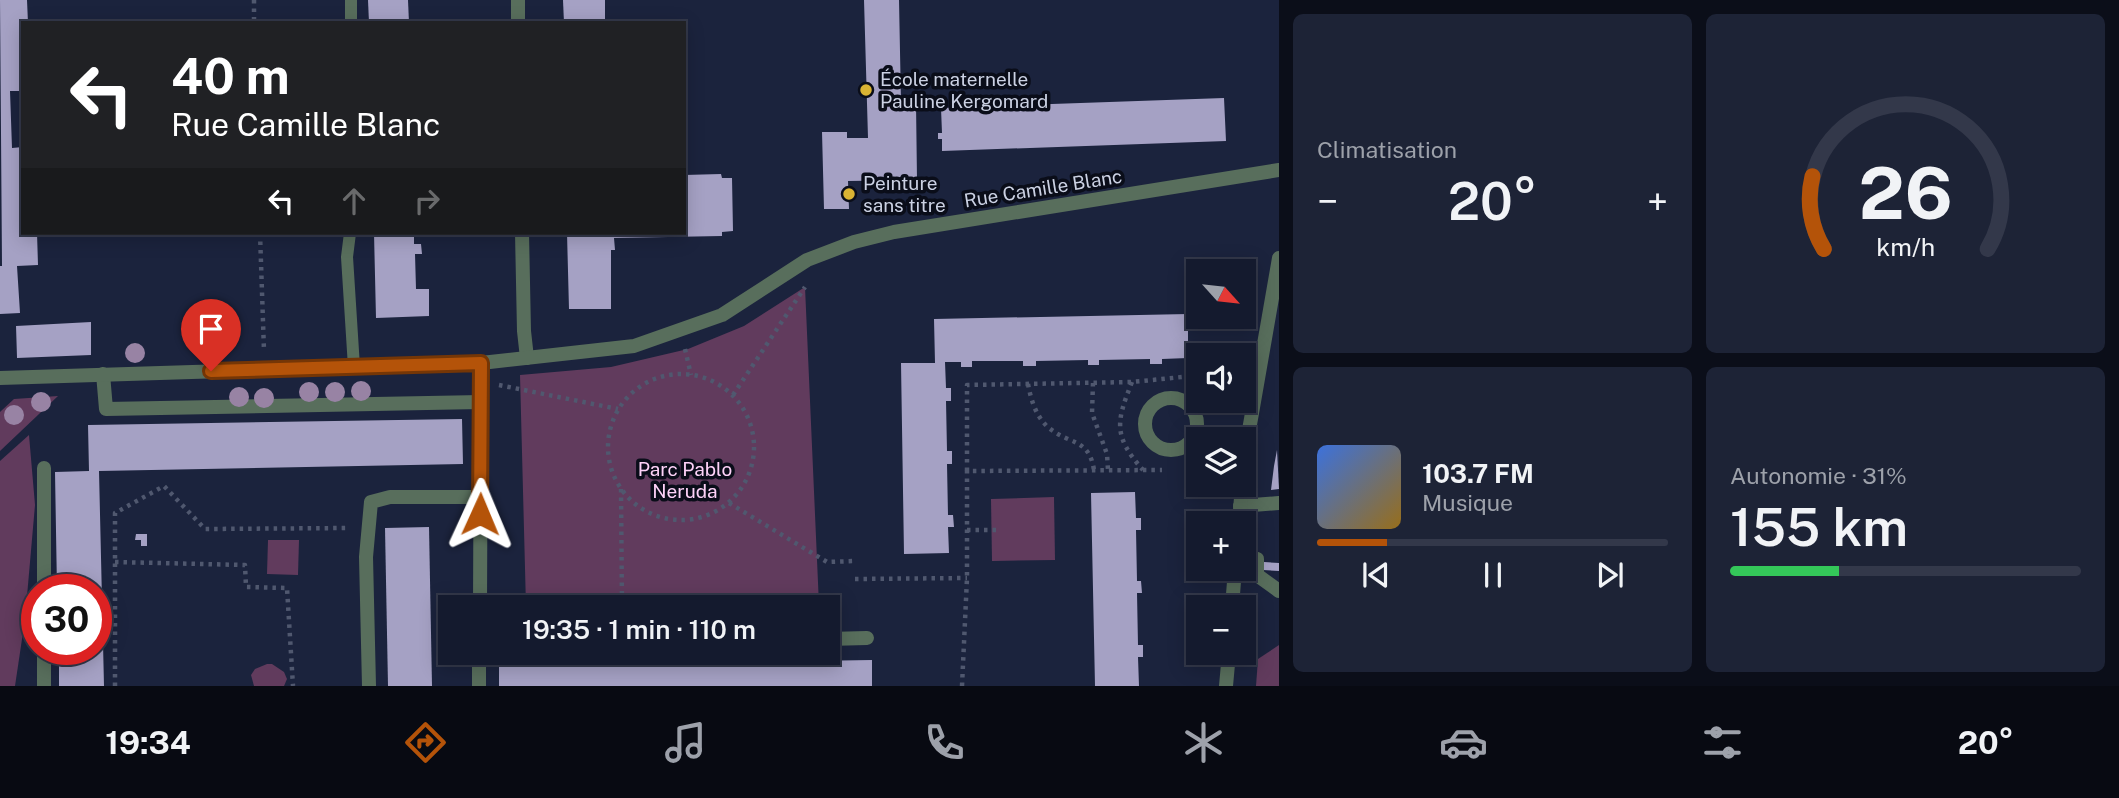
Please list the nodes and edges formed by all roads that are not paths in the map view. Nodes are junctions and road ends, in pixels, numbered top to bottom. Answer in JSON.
{"nodes":[{"id":1,"x":351,"y":0,"type":"edge"},
{"id":2,"x":517,"y":0,"type":"edge"},
{"id":3,"x":351,"y":21,"type":"edge"},
{"id":4,"x":518,"y":21,"type":"edge"},
{"id":5,"x":1279,"y":170,"type":"edge"},
{"id":6,"x":350,"y":235,"type":"edge"},
{"id":7,"x":522,"y":235,"type":"edge"},
{"id":8,"x":1279,"y":258,"type":"edge"},
{"id":9,"x":527,"y":358,"type":"junction"},
{"id":10,"x":481,"y":363,"type":"junction"},
{"id":11,"x":354,"y":367,"type":"junction"},
{"id":12,"x":103,"y":374,"type":"junction"},
{"id":13,"x":0,"y":378,"type":"edge"},
{"id":14,"x":481,"y":402,"type":"junction"},
{"id":15,"x":1250,"y":427,"type":"edge"},
{"id":16,"x":44,"y":468,"type":"dead end"},
{"id":17,"x":1241,"y":497,"type":"edge"},
{"id":18,"x":481,"y":498,"type":"junction"},
{"id":19,"x":1279,"y":503,"type":"edge"},
{"id":20,"x":1240,"y":506,"type":"junction"},
{"id":21,"x":1239,"y":511,"type":"edge"},
{"id":22,"x":1256,"y":559,"type":"edge"},
{"id":23,"x":44,"y":574,"type":"edge"},
{"id":24,"x":1279,"y":591,"type":"edge"},
{"id":25,"x":480,"y":595,"type":"edge"},
{"id":26,"x":867,"y":638,"type":"dead end"},
{"id":27,"x":840,"y":639,"type":"edge"},
{"id":28,"x":44,"y":665,"type":"edge"},
{"id":29,"x":479,"y":665,"type":"edge"},
{"id":30,"x":1228,"y":665,"type":"edge"},
{"id":31,"x":44,"y":686,"type":"edge"},
{"id":32,"x":369,"y":686,"type":"edge"},
{"id":33,"x":479,"y":686,"type":"edge"},
{"id":34,"x":1226,"y":686,"type":"edge"}],
"edges":[{"from":1,"to":3,"type":"lane"},
{"from":2,"to":4,"type":"street"},
{"from":5,"to":9,"type":"street","name":"Rue Camille Blanc"},
{"from":6,"to":11,"type":"lane"},
{"from":7,"to":9,"type":"street"},
{"from":8,"to":15,"type":"street"},
{"from":9,"to":10,"type":"street","name":"Rue Camille Blanc"},
{"from":10,"to":11,"type":"street","name":"Rue Camille Blanc"},
{"from":10,"to":14,"type":"street"},
{"from":11,"to":12,"type":"street","name":"Rue Camille Blanc"},
{"from":12,"to":13,"type":"street","name":"Rue Camille Blanc"},
{"from":12,"to":14,"type":"street"},
{"from":14,"to":18,"type":"street"},
{"from":16,"to":23,"type":"street"},
{"from":17,"to":20,"type":"street"},
{"from":18,"to":25,"type":"street"},
{"from":18,"to":32,"type":"street"},
{"from":19,"to":20,"type":"street"},
{"from":20,"to":21,"type":"street"},
{"from":22,"to":24,"type":"street"},
{"from":26,"to":27,"type":"street"},
{"from":28,"to":31,"type":"street"},
{"from":29,"to":33,"type":"street"},
{"from":30,"to":34,"type":"street"}]}
